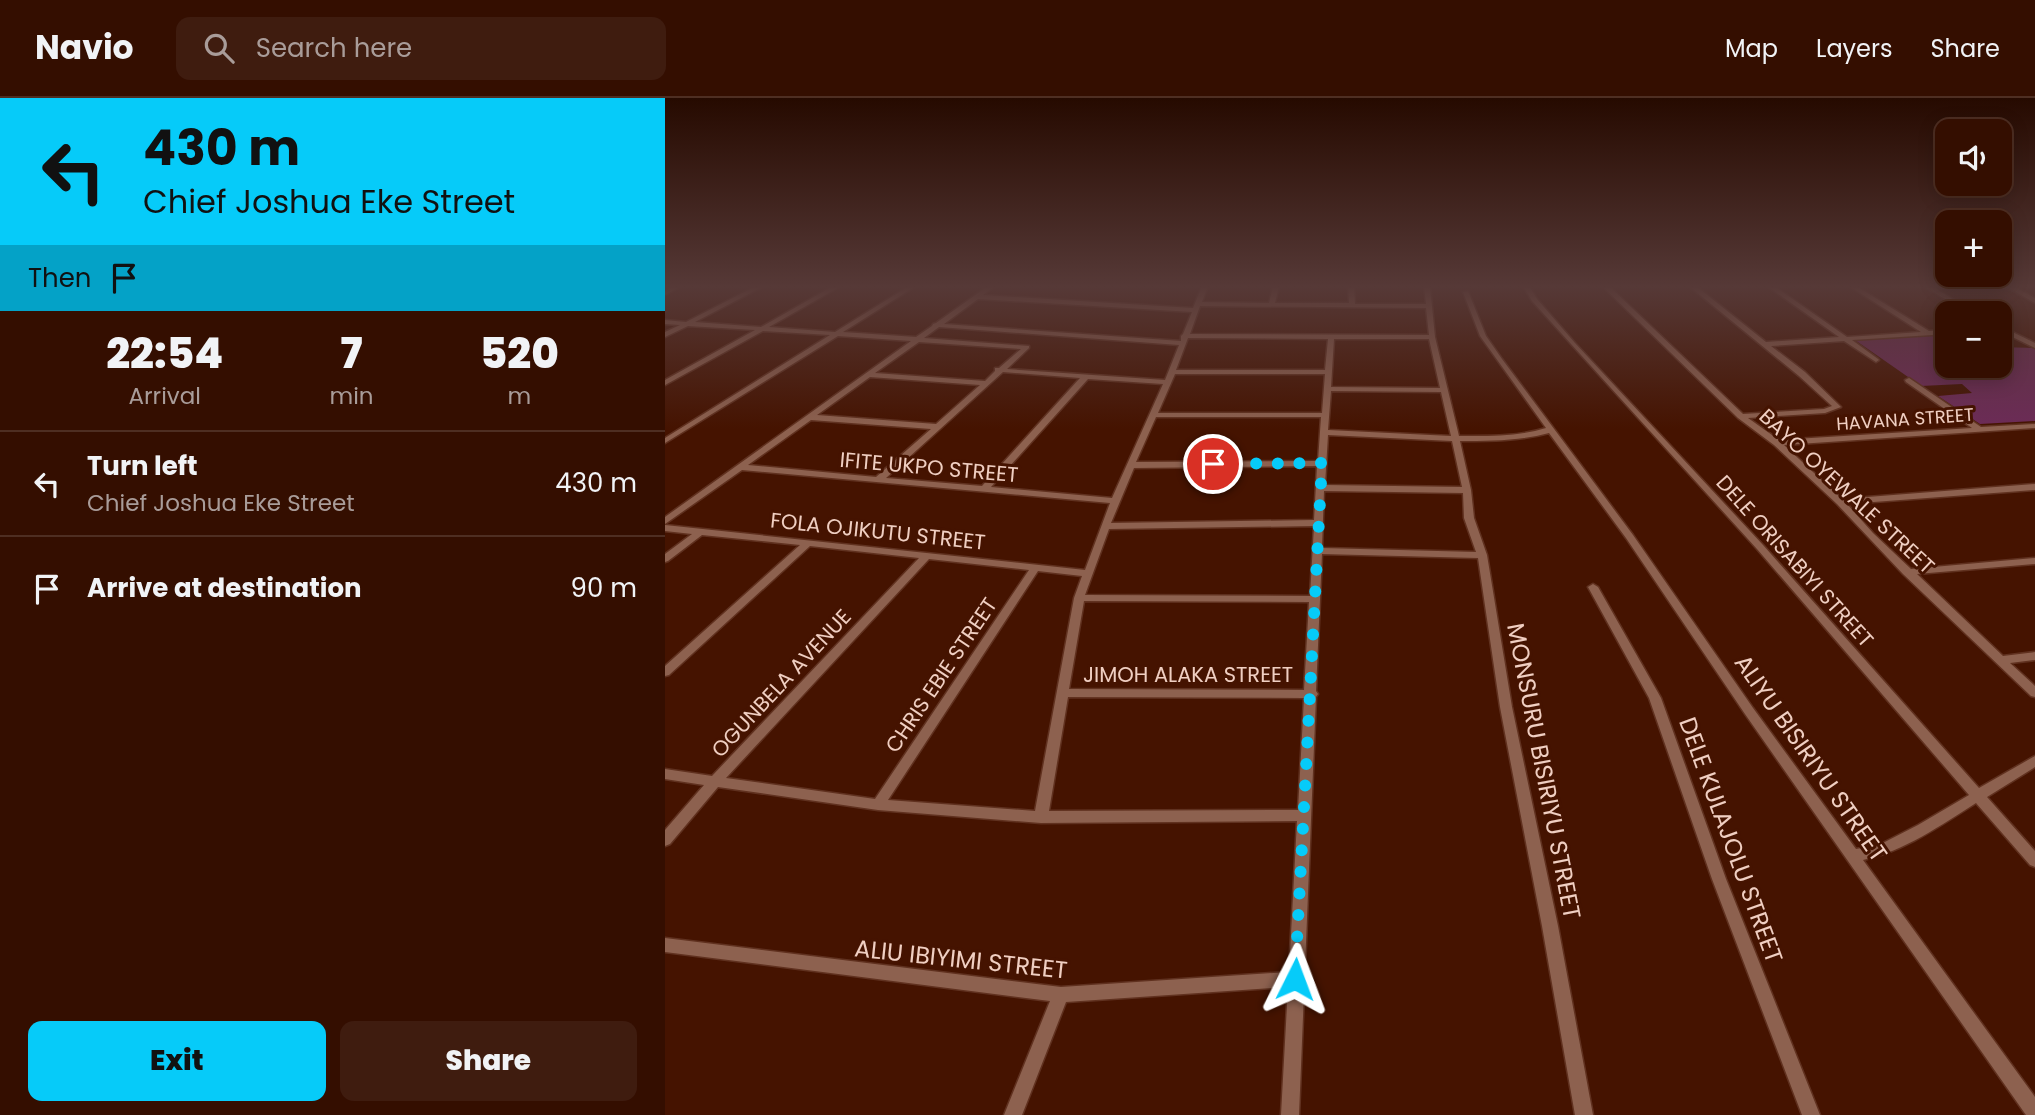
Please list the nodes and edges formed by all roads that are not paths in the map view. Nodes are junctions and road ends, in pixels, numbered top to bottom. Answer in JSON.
{"nodes":[{"id":1,"x":754,"y":333,"type":"edge"},
{"id":2,"x":816,"y":333,"type":"edge"},
{"id":3,"x":924,"y":333,"type":"edge"},
{"id":4,"x":1043,"y":333,"type":"edge"},
{"id":5,"x":1052,"y":333,"type":"edge"},
{"id":6,"x":1186,"y":333,"type":"edge"},
{"id":7,"x":1432,"y":333,"type":"edge"},
{"id":8,"x":1482,"y":333,"type":"edge"},
{"id":9,"x":1565,"y":333,"type":"edge"},
{"id":10,"x":1655,"y":333,"type":"edge"},
{"id":11,"x":1750,"y":333,"type":"edge"},
{"id":12,"x":1839,"y":333,"type":"edge"},
{"id":13,"x":1917,"y":333,"type":"edge"},
{"id":14,"x":2012,"y":334,"type":"edge"},
{"id":15,"x":835,"y":335,"type":"junction"},
{"id":16,"x":1331,"y":337,"type":"junction"},
{"id":17,"x":1432,"y":337,"type":"junction"},
{"id":18,"x":1844,"y":337,"type":"junction"},
{"id":19,"x":1183,"y":340,"type":"junction"},
{"id":20,"x":915,"y":341,"type":"junction"},
{"id":21,"x":1764,"y":345,"type":"junction"},
{"id":22,"x":2035,"y":346,"type":"edge"},
{"id":23,"x":1027,"y":347,"type":"junction"},
{"id":24,"x":1876,"y":360,"type":"dead end"},
{"id":25,"x":998,"y":370,"type":"junction"},
{"id":26,"x":1329,"y":372,"type":"junction"},
{"id":27,"x":867,"y":375,"type":"junction"},
{"id":28,"x":1085,"y":377,"type":"junction"},
{"id":29,"x":1169,"y":377,"type":"junction"},
{"id":30,"x":1909,"y":380,"type":"dead end"},
{"id":31,"x":665,"y":383,"type":"edge"},
{"id":32,"x":985,"y":383,"type":"junction"},
{"id":33,"x":1327,"y":389,"type":"junction"},
{"id":34,"x":1443,"y":390,"type":"junction"},
{"id":35,"x":1152,"y":415,"type":"junction"},
{"id":36,"x":1324,"y":415,"type":"junction"},
{"id":37,"x":1741,"y":416,"type":"junction"},
{"id":38,"x":810,"y":417,"type":"junction"},
{"id":39,"x":2035,"y":426,"type":"edge"},
{"id":40,"x":938,"y":427,"type":"junction"},
{"id":41,"x":1549,"y":430,"type":"junction"},
{"id":42,"x":1980,"y":430,"type":"junction"},
{"id":43,"x":1325,"y":432,"type":"junction"},
{"id":44,"x":1455,"y":438,"type":"junction"},
{"id":45,"x":665,"y":441,"type":"edge"},
{"id":46,"x":1777,"y":443,"type":"junction"},
{"id":47,"x":1322,"y":463,"type":"junction"},
{"id":48,"x":1131,"y":465,"type":"junction"},
{"id":49,"x":740,"y":467,"type":"junction"},
{"id":50,"x":878,"y":481,"type":"junction"},
{"id":51,"x":2035,"y":487,"type":"edge"},
{"id":52,"x":1320,"y":488,"type":"junction"},
{"id":53,"x":984,"y":489,"type":"junction"},
{"id":54,"x":1467,"y":490,"type":"junction"},
{"id":55,"x":1115,"y":501,"type":"junction"},
{"id":56,"x":1840,"y":502,"type":"junction"},
{"id":57,"x":665,"y":521,"type":"edge"},
{"id":58,"x":1319,"y":523,"type":"junction"},
{"id":59,"x":1108,"y":526,"type":"junction"},
{"id":60,"x":665,"y":528,"type":"edge"},
{"id":61,"x":700,"y":532,"type":"junction"},
{"id":62,"x":808,"y":543,"type":"junction"},
{"id":63,"x":1318,"y":551,"type":"junction"},
{"id":64,"x":927,"y":555,"type":"junction"},
{"id":65,"x":1482,"y":555,"type":"junction"},
{"id":66,"x":665,"y":559,"type":"edge"},
{"id":67,"x":2035,"y":561,"type":"edge"},
{"id":68,"x":1036,"y":567,"type":"junction"},
{"id":69,"x":1907,"y":572,"type":"junction"},
{"id":70,"x":1087,"y":573,"type":"junction"},
{"id":71,"x":1593,"y":587,"type":"dead end"},
{"id":72,"x":1079,"y":598,"type":"junction"},
{"id":73,"x":1316,"y":599,"type":"junction"},
{"id":74,"x":2035,"y":656,"type":"edge"},
{"id":75,"x":2002,"y":660,"type":"junction"},
{"id":76,"x":665,"y":672,"type":"edge"},
{"id":77,"x":1063,"y":693,"type":"junction"},
{"id":78,"x":2035,"y":693,"type":"edge"},
{"id":79,"x":1312,"y":694,"type":"junction"},
{"id":80,"x":2035,"y":761,"type":"edge"},
{"id":81,"x":665,"y":774,"type":"edge"},
{"id":82,"x":716,"y":780,"type":"junction"},
{"id":83,"x":1975,"y":796,"type":"junction"},
{"id":84,"x":879,"y":805,"type":"junction"},
{"id":85,"x":1304,"y":815,"type":"junction"},
{"id":86,"x":1041,"y":817,"type":"junction"},
{"id":87,"x":665,"y":840,"type":"edge"},
{"id":88,"x":1853,"y":856,"type":"junction"},
{"id":89,"x":2035,"y":861,"type":"edge"},
{"id":90,"x":665,"y":945,"type":"edge"},
{"id":91,"x":1295,"y":979,"type":"junction"},
{"id":92,"x":1061,"y":995,"type":"junction"},
{"id":93,"x":2035,"y":1112,"type":"edge"},
{"id":94,"x":1013,"y":1115,"type":"edge"},
{"id":95,"x":1290,"y":1115,"type":"edge"},
{"id":96,"x":1584,"y":1115,"type":"edge"},
{"id":97,"x":1811,"y":1115,"type":"edge"}],
"edges":[{"from":1,"to":31,"type":"street"},
{"from":2,"to":15,"type":"street"},
{"from":3,"to":20,"type":"street"},
{"from":4,"to":23,"type":"street"},
{"from":5,"to":19,"type":"street"},
{"from":6,"to":19,"type":"street"},
{"from":7,"to":17,"type":"street","name":"MONSURU BISIRIYU STREET"},
{"from":8,"to":41,"type":"street","name":"ALIYU BISIRIYU STREET"},
{"from":9,"to":83,"type":"street","name":"DELE ORISABIYI STREET"},
{"from":10,"to":37,"type":"street","name":"BAYO OYEWALE STREET"},
{"from":11,"to":21,"type":"street"},
{"from":12,"to":18,"type":"street"},
{"from":13,"to":18,"type":"street"},
{"from":14,"to":22,"type":"street"},
{"from":15,"to":20,"type":"street"},
{"from":15,"to":45,"type":"street"},
{"from":16,"to":17,"type":"street"},
{"from":16,"to":19,"type":"street"},
{"from":16,"to":26,"type":"street"},
{"from":17,"to":34,"type":"street","name":"MONSURU BISIRIYU STREET"},
{"from":18,"to":21,"type":"street"},
{"from":18,"to":24,"type":"street"},
{"from":19,"to":29,"type":"street"},
{"from":20,"to":23,"type":"street"},
{"from":20,"to":27,"type":"street"},
{"from":21,"to":37,"type":"street"},
{"from":23,"to":25,"type":"street"},
{"from":25,"to":28,"type":"street"},
{"from":25,"to":32,"type":"street"},
{"from":26,"to":29,"type":"street"},
{"from":26,"to":33,"type":"street"},
{"from":27,"to":32,"type":"street"},
{"from":27,"to":38,"type":"street"},
{"from":28,"to":29,"type":"street"},
{"from":28,"to":53,"type":"street"},
{"from":29,"to":35,"type":"street"},
{"from":30,"to":42,"type":"street"},
{"from":32,"to":40,"type":"street"},
{"from":33,"to":34,"type":"street"},
{"from":33,"to":36,"type":"street"},
{"from":34,"to":44,"type":"street","name":"MONSURU BISIRIYU STREET"},
{"from":35,"to":36,"type":"street"},
{"from":35,"to":48,"type":"street"},
{"from":36,"to":43,"type":"street"},
{"from":37,"to":46,"type":"street","name":"BAYO OYEWALE STREET"},
{"from":38,"to":40,"type":"street"},
{"from":38,"to":49,"type":"street"},
{"from":39,"to":42,"type":"street","name":"HAVANA STREET"},
{"from":40,"to":50,"type":"street"},
{"from":41,"to":44,"type":"street"},
{"from":41,"to":88,"type":"street","name":"ALIYU BISIRIYU STREET"},
{"from":42,"to":46,"type":"street","name":"HAVANA STREET"},
{"from":43,"to":44,"type":"street"},
{"from":43,"to":47,"type":"street"},
{"from":44,"to":54,"type":"street","name":"MONSURU BISIRIYU STREET"},
{"from":46,"to":56,"type":"street","name":"BAYO OYEWALE STREET"},
{"from":47,"to":48,"type":"street"},
{"from":47,"to":52,"type":"street"},
{"from":48,"to":55,"type":"street"},
{"from":49,"to":50,"type":"street","name":"IFITE UKPO STREET"},
{"from":49,"to":57,"type":"street"},
{"from":50,"to":53,"type":"street","name":"IFITE UKPO STREET"},
{"from":51,"to":56,"type":"street"},
{"from":52,"to":54,"type":"street"},
{"from":52,"to":58,"type":"street"},
{"from":53,"to":55,"type":"street","name":"IFITE UKPO STREET"},
{"from":54,"to":65,"type":"street","name":"MONSURU BISIRIYU STREET"},
{"from":55,"to":59,"type":"street"},
{"from":56,"to":69,"type":"street","name":"BAYO OYEWALE STREET"},
{"from":58,"to":59,"type":"street"},
{"from":58,"to":63,"type":"street"},
{"from":59,"to":70,"type":"street"},
{"from":60,"to":61,"type":"street","name":"FOLA OJIKUTU STREET"},
{"from":61,"to":62,"type":"street","name":"FOLA OJIKUTU STREET"},
{"from":61,"to":66,"type":"street"},
{"from":62,"to":64,"type":"street","name":"FOLA OJIKUTU STREET"},
{"from":62,"to":76,"type":"street"},
{"from":63,"to":65,"type":"street"},
{"from":63,"to":73,"type":"street"},
{"from":64,"to":68,"type":"street","name":"FOLA OJIKUTU STREET"},
{"from":64,"to":82,"type":"street","name":"OGUNBELA AVENUE"},
{"from":65,"to":96,"type":"street","name":"MONSURU BISIRIYU STREET"},
{"from":67,"to":69,"type":"street"},
{"from":68,"to":70,"type":"street","name":"FOLA OJIKUTU STREET"},
{"from":68,"to":84,"type":"street","name":"CHRIS EBIE STREET"},
{"from":69,"to":75,"type":"street","name":"BAYO OYEWALE STREET"},
{"from":70,"to":72,"type":"street"},
{"from":71,"to":97,"type":"street","name":"DELE KULAJOLU STREET"},
{"from":72,"to":73,"type":"street"},
{"from":72,"to":77,"type":"street"},
{"from":73,"to":79,"type":"street"},
{"from":74,"to":75,"type":"street"},
{"from":75,"to":78,"type":"street","name":"BAYO OYEWALE STREET"},
{"from":77,"to":79,"type":"street","name":"JIMOH ALAKA STREET"},
{"from":77,"to":86,"type":"street"},
{"from":79,"to":85,"type":"street"},
{"from":80,"to":83,"type":"street"},
{"from":81,"to":82,"type":"street"},
{"from":82,"to":84,"type":"street"},
{"from":82,"to":87,"type":"street","name":"OGUNBELA AVENUE"},
{"from":83,"to":88,"type":"street"},
{"from":83,"to":89,"type":"street","name":"DELE ORISABIYI STREET"},
{"from":84,"to":86,"type":"street"},
{"from":85,"to":86,"type":"street"},
{"from":85,"to":91,"type":"street"},
{"from":88,"to":93,"type":"street","name":"ALIYU BISIRIYU STREET"},
{"from":90,"to":92,"type":"street","name":"ALIU IBIYIMI STREET"},
{"from":91,"to":92,"type":"street","name":"ALIU IBIYIMI STREET"},
{"from":91,"to":95,"type":"street"},
{"from":92,"to":94,"type":"street"}]}
